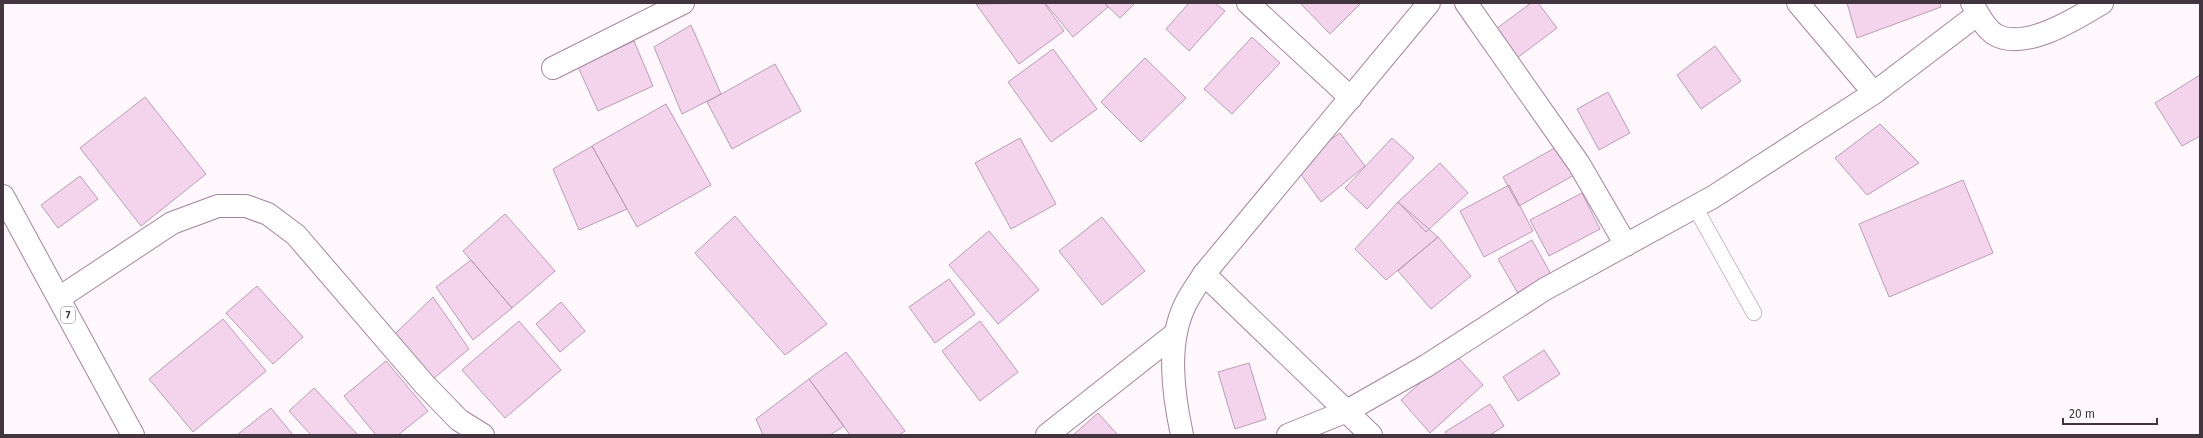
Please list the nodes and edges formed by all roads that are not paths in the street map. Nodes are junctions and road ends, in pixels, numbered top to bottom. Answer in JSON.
{"nodes":[{"id":1,"x":683,"y":3,"type":"edge"},
{"id":2,"x":1248,"y":3,"type":"edge"},
{"id":3,"x":1429,"y":3,"type":"edge"},
{"id":4,"x":1466,"y":3,"type":"edge"},
{"id":5,"x":1798,"y":3,"type":"edge"},
{"id":6,"x":2102,"y":3,"type":"edge"},
{"id":7,"x":1975,"y":8,"type":"edge"},
{"id":8,"x":553,"y":68,"type":"dead end"},
{"id":9,"x":1874,"y":93,"type":"junction"},
{"id":10,"x":1351,"y":98,"type":"junction"},
{"id":11,"x":3,"y":196,"type":"edge"},
{"id":12,"x":1695,"y":207,"type":"junction"},
{"id":13,"x":1626,"y":245,"type":"junction"},
{"id":14,"x":1204,"y":274,"type":"junction"},
{"id":15,"x":59,"y":298,"type":"junction"},
{"id":16,"x":1754,"y":313,"type":"dead end"},
{"id":17,"x":1175,"y":334,"type":"junction"},
{"id":18,"x":1347,"y":411,"type":"junction"},
{"id":19,"x":134,"y":435,"type":"edge"},
{"id":20,"x":483,"y":435,"type":"edge"},
{"id":21,"x":1047,"y":435,"type":"edge"},
{"id":22,"x":1182,"y":435,"type":"edge"},
{"id":23,"x":1288,"y":435,"type":"edge"},
{"id":24,"x":1371,"y":435,"type":"edge"}],
"edges":[{"from":1,"to":8,"type":"main road"},
{"from":2,"to":10,"type":"main road"},
{"from":3,"to":10,"type":"main road"},
{"from":4,"to":13,"type":"main road"},
{"from":5,"to":9,"type":"main road"},
{"from":6,"to":7,"type":"main road"},
{"from":7,"to":9,"type":"main road"},
{"from":9,"to":12,"type":"main road"},
{"from":10,"to":14,"type":"main road"},
{"from":11,"to":15,"type":"main road","number":"7"},
{"from":12,"to":13,"type":"main road"},
{"from":12,"to":16,"type":"lane"},
{"from":13,"to":18,"type":"main road"},
{"from":14,"to":17,"type":"main road"},
{"from":14,"to":18,"type":"main road"},
{"from":15,"to":19,"type":"main road","number":"7"},
{"from":15,"to":20,"type":"main road"},
{"from":17,"to":21,"type":"main road"},
{"from":17,"to":22,"type":"main road"},
{"from":18,"to":23,"type":"main road"},
{"from":18,"to":24,"type":"main road"}]}
